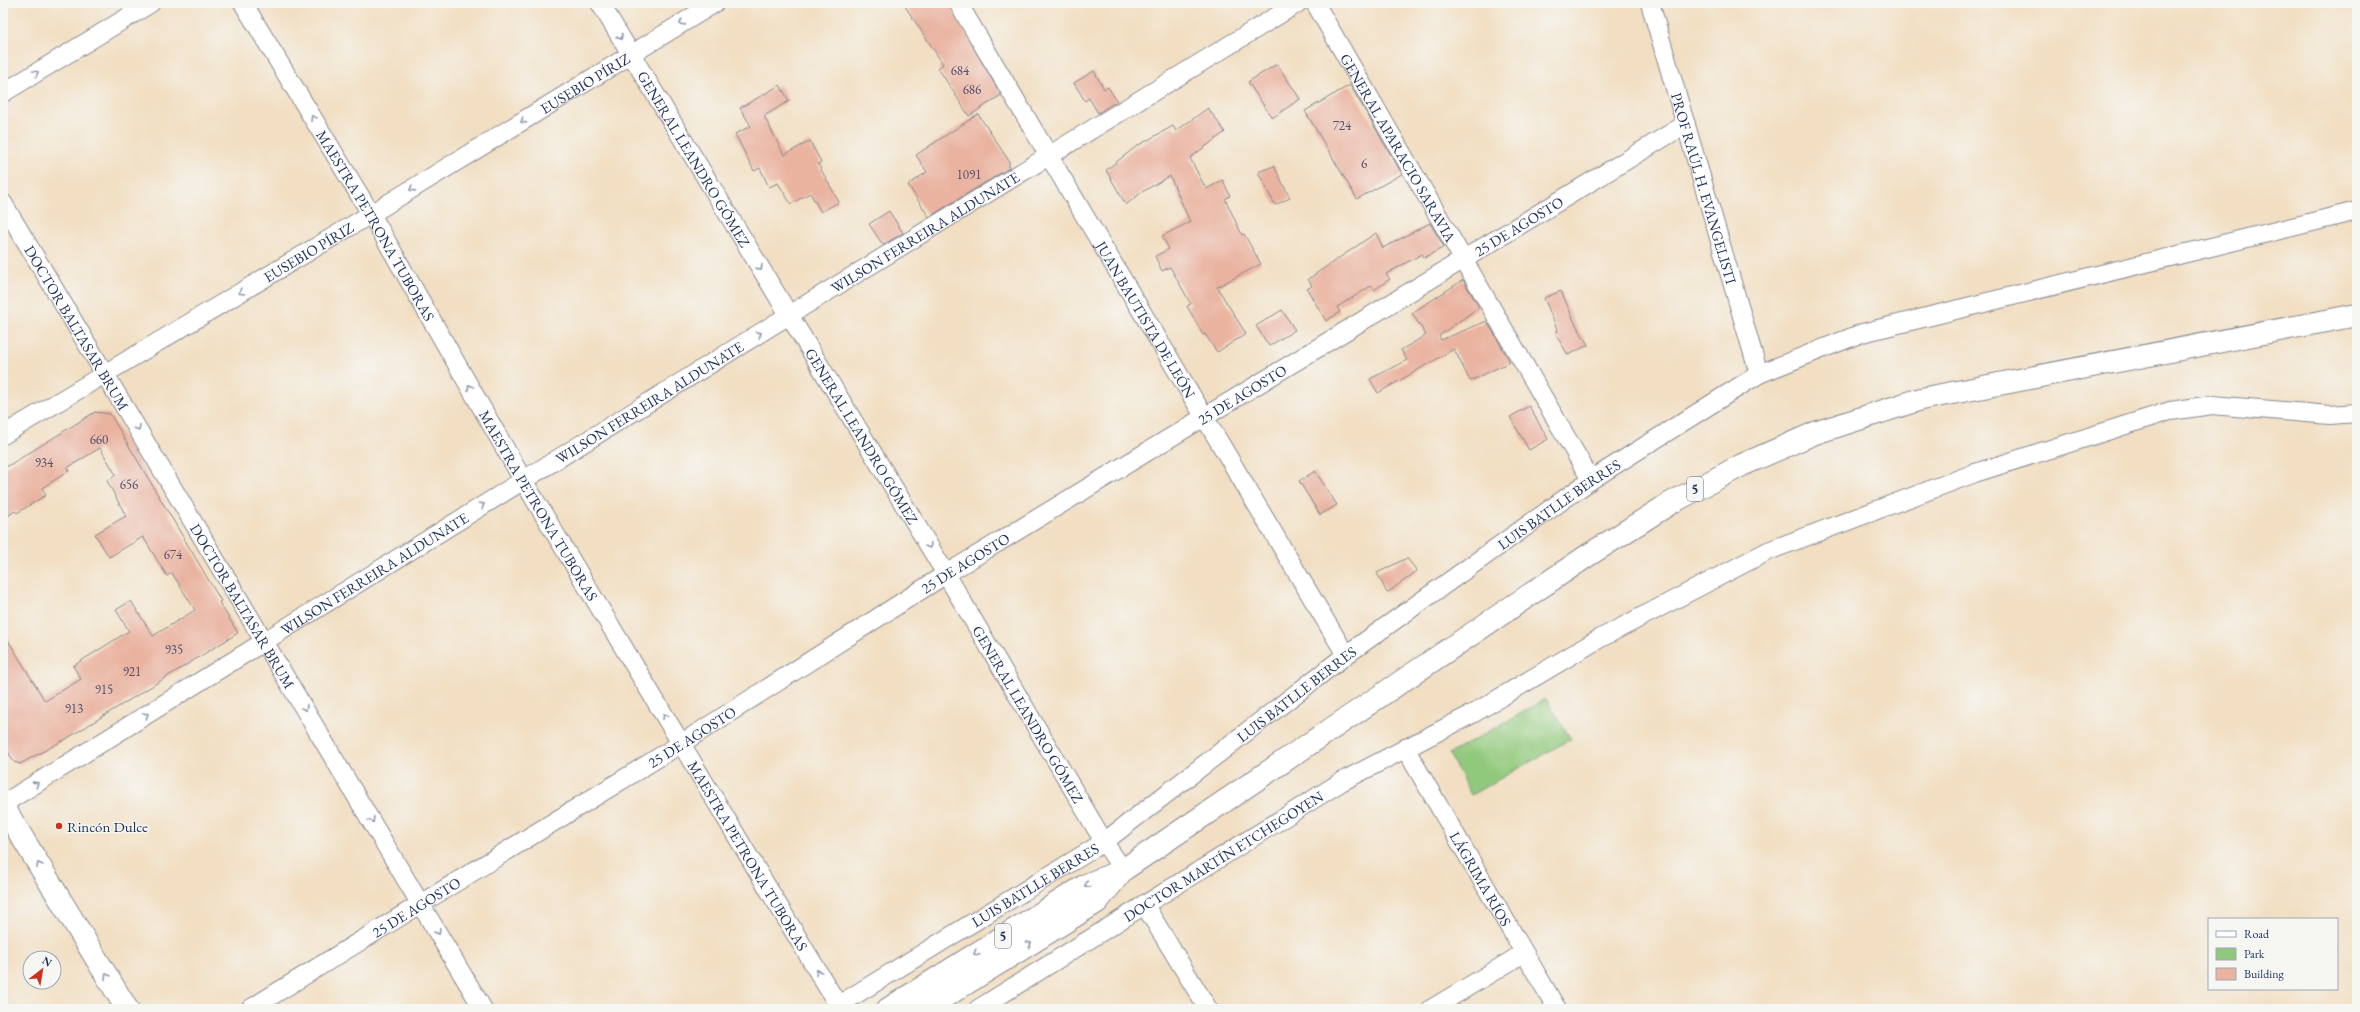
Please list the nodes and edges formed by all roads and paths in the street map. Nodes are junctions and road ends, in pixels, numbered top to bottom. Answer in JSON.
{"nodes":[{"id":1,"x":151,"y":3,"type":"edge"},
{"id":2,"x":243,"y":3,"type":"edge"},
{"id":3,"x":600,"y":3,"type":"edge"},
{"id":4,"x":715,"y":3,"type":"edge"},
{"id":5,"x":958,"y":3,"type":"edge"},
{"id":6,"x":1298,"y":3,"type":"edge"},
{"id":7,"x":1315,"y":3,"type":"edge"},
{"id":8,"x":1650,"y":3,"type":"edge"},
{"id":9,"x":630,"y":55,"type":"junction"},
{"id":10,"x":3,"y":93,"type":"edge"},
{"id":11,"x":1686,"y":124,"type":"junction"},
{"id":12,"x":1050,"y":157,"type":"junction"},
{"id":13,"x":3,"y":203,"type":"edge"},
{"id":14,"x":2357,"y":211,"type":"edge"},
{"id":15,"x":371,"y":214,"type":"junction"},
{"id":16,"x":1464,"y":259,"type":"junction"},
{"id":17,"x":789,"y":315,"type":"junction"},
{"id":18,"x":2357,"y":315,"type":"edge"},
{"id":19,"x":106,"y":374,"type":"junction"},
{"id":20,"x":1759,"y":374,"type":"junction"},
{"id":21,"x":2357,"y":413,"type":"edge"},
{"id":22,"x":1204,"y":417,"type":"junction"},
{"id":23,"x":3,"y":436,"type":"edge"},
{"id":24,"x":523,"y":480,"type":"junction"},
{"id":25,"x":1591,"y":480,"type":"junction"},
{"id":26,"x":946,"y":574,"type":"junction"},
{"id":27,"x":265,"y":641,"type":"junction"},
{"id":28,"x":1346,"y":655,"type":"junction"},
{"id":29,"x":682,"y":743,"type":"junction"},
{"id":30,"x":1405,"y":748,"type":"junction"},
{"id":31,"x":3,"y":805,"type":"edge"},
{"id":32,"x":1104,"y":842,"type":"junction"},
{"id":33,"x":1123,"y":870,"type":"junction"},
{"id":34,"x":421,"y":903,"type":"junction"},
{"id":35,"x":1144,"y":904,"type":"junction"},
{"id":36,"x":1524,"y":953,"type":"junction"},
{"id":37,"x":835,"y":1007,"type":"edge"},
{"id":38,"x":127,"y":1009,"type":"edge"},
{"id":39,"x":250,"y":1009,"type":"edge"},
{"id":40,"x":483,"y":1009,"type":"edge"},
{"id":41,"x":888,"y":1009,"type":"edge"},
{"id":42,"x":924,"y":1009,"type":"edge"},
{"id":43,"x":978,"y":1009,"type":"edge"},
{"id":44,"x":1208,"y":1009,"type":"edge"},
{"id":45,"x":1431,"y":1009,"type":"edge"},
{"id":46,"x":1557,"y":1009,"type":"edge"}],
"edges":[{"from":10,"to":1,"type":"street","one_way":true},
{"from":15,"to":2,"type":"street","name":"MAESTRA PETRONA TUBORAS","one_way":true},
{"from":3,"to":9,"type":"street","name":"GENERAL LEANDRO GÓMEZ","one_way":true},
{"from":4,"to":9,"type":"street","name":"EUSEBIO PÍRIZ","one_way":true},
{"from":5,"to":12,"type":"street","name":"JUAN BAUTISTA DE LEÓN"},
{"from":6,"to":12,"type":"street","name":"WILSON FERREIRA ALDUNATE"},
{"from":7,"to":16,"type":"street","name":"GENERAL APARACIO SARAVIA"},
{"from":8,"to":11,"type":"street","name":"PROF RAÚL H. EVANGELISTI"},
{"from":9,"to":15,"type":"street","name":"EUSEBIO PÍRIZ","one_way":true},
{"from":9,"to":17,"type":"street","name":"GENERAL LEANDRO GÓMEZ","one_way":true},
{"from":11,"to":16,"type":"street","name":"25 DE AGOSTO"},
{"from":11,"to":20,"type":"street","name":"PROF RAÚL H. EVANGELISTI"},
{"from":12,"to":17,"type":"street","name":"WILSON FERREIRA ALDUNATE"},
{"from":12,"to":22,"type":"street","name":"JUAN BAUTISTA DE LEÓN"},
{"from":13,"to":19,"type":"street","name":"DOCTOR BALTASAR BRUM"},
{"from":14,"to":20,"type":"street","name":"LUIS BATLLE BERRES"},
{"from":15,"to":19,"type":"street","name":"EUSEBIO PÍRIZ","one_way":true},
{"from":24,"to":15,"type":"street","name":"MAESTRA PETRONA TUBORAS","one_way":true},
{"from":16,"to":22,"type":"street","name":"25 DE AGOSTO"},
{"from":16,"to":25,"type":"street","name":"GENERAL APARACIO SARAVIA"},
{"from":24,"to":17,"type":"street","name":"WILSON FERREIRA ALDUNATE","one_way":true},
{"from":17,"to":26,"type":"street","name":"GENERAL LEANDRO GÓMEZ","one_way":true},
{"from":18,"to":33,"type":"main road","number":"5"},
{"from":19,"to":23,"type":"street","name":"EUSEBIO PÍRIZ"},
{"from":19,"to":27,"type":"street","name":"DOCTOR BALTASAR BRUM","one_way":true},
{"from":20,"to":25,"type":"street","name":"LUIS BATLLE BERRES"},
{"from":21,"to":30,"type":"street","name":"DOCTOR MARTÍN ETCHEGOYEN"},
{"from":22,"to":26,"type":"street","name":"25 DE AGOSTO"},
{"from":22,"to":28,"type":"street","name":"JUAN BAUTISTA DE LEÓN"},
{"from":27,"to":24,"type":"street","name":"WILSON FERREIRA ALDUNATE","one_way":true},
{"from":29,"to":24,"type":"street","name":"MAESTRA PETRONA TUBORAS","one_way":true},
{"from":25,"to":28,"type":"street","name":"LUIS BATLLE BERRES"},
{"from":26,"to":29,"type":"street","name":"25 DE AGOSTO"},
{"from":26,"to":32,"type":"street","name":"GENERAL LEANDRO GÓMEZ"},
{"from":31,"to":27,"type":"street","name":"WILSON FERREIRA ALDUNATE","one_way":true},
{"from":27,"to":34,"type":"street","name":"DOCTOR BALTASAR BRUM","one_way":true},
{"from":28,"to":32,"type":"street","name":"LUIS BATLLE BERRES"},
{"from":29,"to":34,"type":"street","name":"25 DE AGOSTO"},
{"from":37,"to":29,"type":"street","name":"MAESTRA PETRONA TUBORAS","one_way":true},
{"from":30,"to":35,"type":"street","name":"DOCTOR MARTÍN ETCHEGOYEN"},
{"from":30,"to":36,"type":"street","name":"LÁGRIMA RÍOS"},
{"from":38,"to":31,"type":"main road","one_way":true},
{"from":32,"to":33,"type":"street","name":"GENERAL LEANDRO GÓMEZ"},
{"from":32,"to":37,"type":"street","name":"LUIS BATLLE BERRES"},
{"from":33,"to":41,"type":"main road","number":"5","one_way":true},
{"from":42,"to":33,"type":"main road","number":"5","one_way":true},
{"from":34,"to":39,"type":"street","name":"25 DE AGOSTO"},
{"from":34,"to":40,"type":"street","name":"DOCTOR BALTASAR BRUM","one_way":true},
{"from":35,"to":43,"type":"street","name":"DOCTOR MARTÍN ETCHEGOYEN"},
{"from":35,"to":44,"type":"street"},
{"from":36,"to":45,"type":"street"},
{"from":36,"to":46,"type":"street","name":"LÁGRIMA RÍOS"}]}
